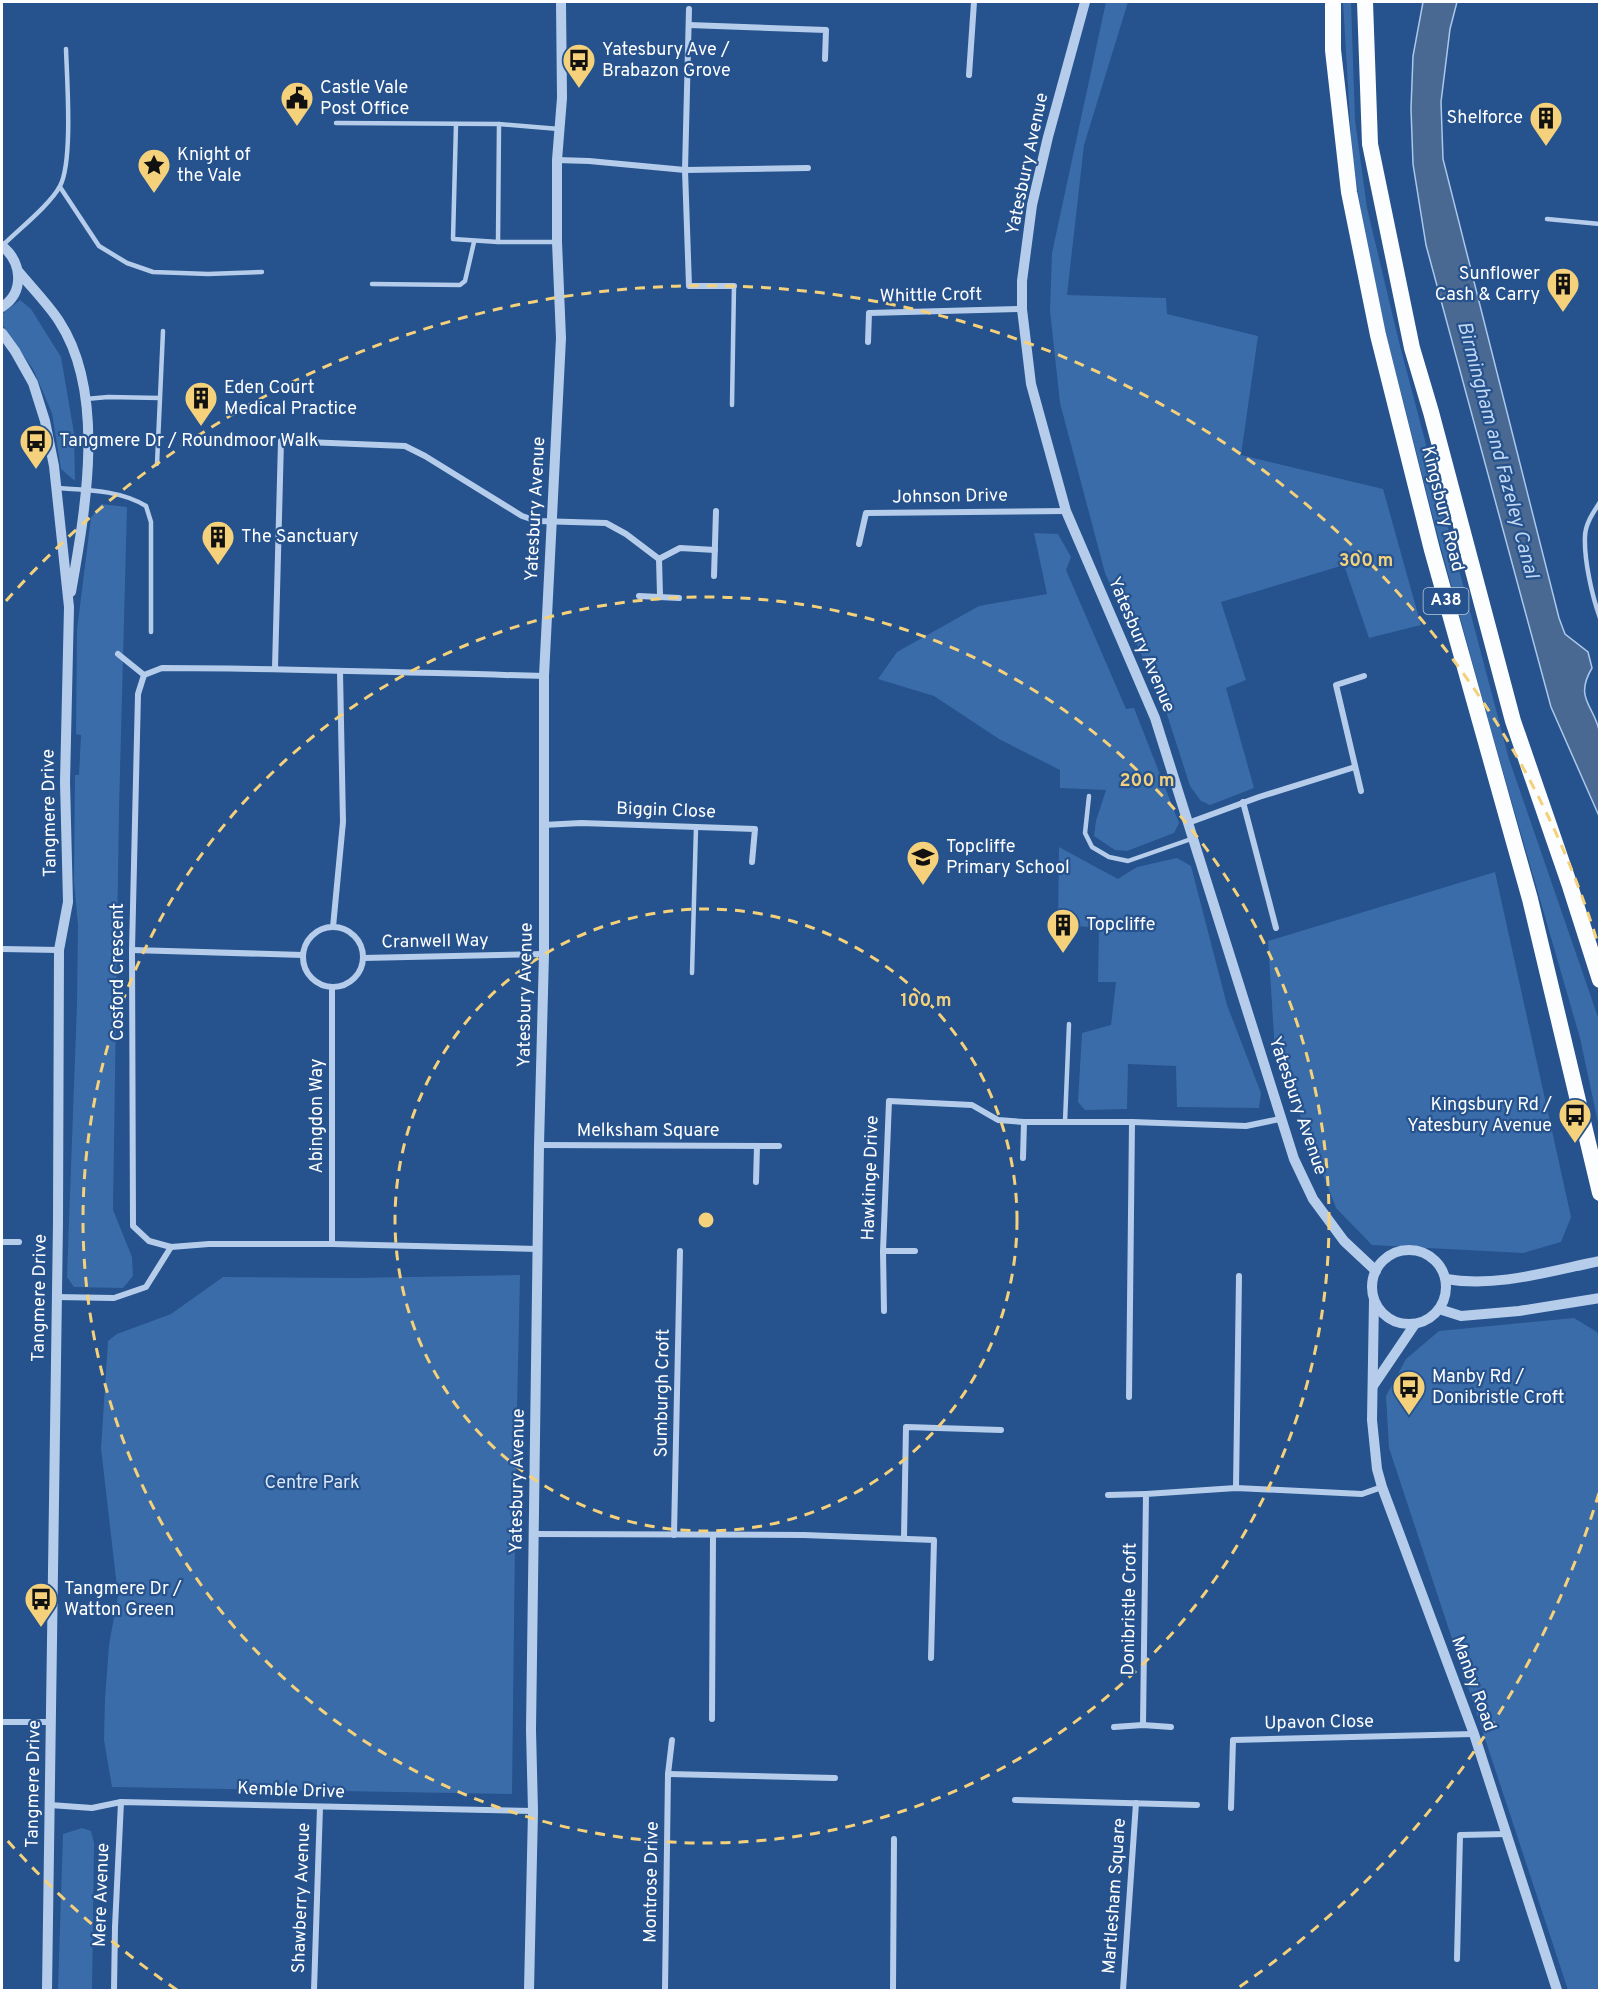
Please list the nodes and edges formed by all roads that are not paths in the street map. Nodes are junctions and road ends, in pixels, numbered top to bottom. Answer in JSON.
{"nodes":[{"id":1,"x":561,"y":2,"type":"edge"},
{"id":2,"x":974,"y":2,"type":"edge"},
{"id":3,"x":1085,"y":2,"type":"edge"},
{"id":4,"x":1333,"y":2,"type":"edge"},
{"id":5,"x":1365,"y":2,"type":"edge"},
{"id":6,"x":689,"y":9,"type":"dead end"},
{"id":7,"x":689,"y":25,"type":"junction"},
{"id":8,"x":66,"y":49,"type":"dead end"},
{"id":9,"x":825,"y":59,"type":"dead end"},
{"id":10,"x":969,"y":75,"type":"dead end"},
{"id":11,"x":336,"y":123,"type":"dead end"},
{"id":12,"x":456,"y":124,"type":"junction"},
{"id":13,"x":499,"y":124,"type":"junction"},
{"id":14,"x":560,"y":129,"type":"junction"},
{"id":15,"x":557,"y":160,"type":"junction"},
{"id":16,"x":808,"y":168,"type":"dead end"},
{"id":17,"x":686,"y":170,"type":"junction"},
{"id":18,"x":60,"y":187,"type":"junction"},
{"id":19,"x":1547,"y":219,"type":"dead end"},
{"id":20,"x":1599,"y":224,"type":"edge"},
{"id":21,"x":474,"y":242,"type":"junction"},
{"id":22,"x":498,"y":242,"type":"junction"},
{"id":23,"x":557,"y":242,"type":"junction"},
{"id":24,"x":2,"y":247,"type":"edge"},
{"id":25,"x":18,"y":272,"type":"junction"},
{"id":26,"x":262,"y":272,"type":"dead end"},
{"id":27,"x":372,"y":284,"type":"dead end"},
{"id":28,"x":734,"y":286,"type":"joint"},
{"id":29,"x":2,"y":307,"type":"edge"},
{"id":30,"x":1022,"y":309,"type":"junction"},
{"id":31,"x":163,"y":331,"type":"dead end"},
{"id":32,"x":2,"y":333,"type":"edge"},
{"id":33,"x":868,"y":342,"type":"dead end"},
{"id":34,"x":160,"y":398,"type":"junction"},
{"id":35,"x":86,"y":399,"type":"junction"},
{"id":36,"x":732,"y":405,"type":"dead end"},
{"id":37,"x":157,"y":464,"type":"dead end"},
{"id":38,"x":57,"y":488,"type":"junction"},
{"id":39,"x":86,"y":490,"type":"junction"},
{"id":40,"x":1599,"y":502,"type":"edge"},
{"id":41,"x":716,"y":511,"type":"dead end"},
{"id":42,"x":1066,"y":511,"type":"junction"},
{"id":43,"x":552,"y":522,"type":"junction"},
{"id":44,"x":859,"y":544,"type":"dead end"},
{"id":45,"x":715,"y":550,"type":"junction"},
{"id":46,"x":659,"y":559,"type":"junction"},
{"id":47,"x":714,"y":576,"type":"dead end"},
{"id":48,"x":660,"y":595,"type":"junction"},
{"id":49,"x":639,"y":596,"type":"dead end"},
{"id":50,"x":679,"y":597,"type":"dead end"},
{"id":51,"x":69,"y":607,"type":"junction"},
{"id":52,"x":1599,"y":618,"type":"edge"},
{"id":53,"x":151,"y":632,"type":"dead end"},
{"id":54,"x":118,"y":654,"type":"dead end"},
{"id":55,"x":275,"y":668,"type":"junction"},
{"id":56,"x":340,"y":672,"type":"junction"},
{"id":57,"x":144,"y":675,"type":"junction"},
{"id":58,"x":544,"y":676,"type":"junction"},
{"id":59,"x":1364,"y":676,"type":"dead end"},
{"id":60,"x":1355,"y":768,"type":"junction"},
{"id":61,"x":1361,"y":791,"type":"dead end"},
{"id":62,"x":1089,"y":796,"type":"dead end"},
{"id":63,"x":1244,"y":802,"type":"junction"},
{"id":64,"x":1188,"y":823,"type":"junction"},
{"id":65,"x":543,"y":825,"type":"junction"},
{"id":66,"x":696,"y":827,"type":"junction"},
{"id":67,"x":1194,"y":838,"type":"junction"},
{"id":68,"x":752,"y":862,"type":"dead end"},
{"id":69,"x":333,"y":927,"type":"junction"},
{"id":70,"x":1276,"y":928,"type":"dead end"},
{"id":71,"x":2,"y":949,"type":"edge"},
{"id":72,"x":59,"y":950,"type":"junction"},
{"id":73,"x":132,"y":950,"type":"junction"},
{"id":74,"x":544,"y":954,"type":"junction"},
{"id":75,"x":303,"y":956,"type":"junction"},
{"id":76,"x":363,"y":958,"type":"junction"},
{"id":77,"x":692,"y":973,"type":"dead end"},
{"id":78,"x":1599,"y":980,"type":"edge"},
{"id":79,"x":332,"y":987,"type":"junction"},
{"id":80,"x":1069,"y":1024,"type":"dead end"},
{"id":81,"x":1280,"y":1119,"type":"junction"},
{"id":82,"x":1024,"y":1122,"type":"junction"},
{"id":83,"x":1065,"y":1122,"type":"junction"},
{"id":84,"x":1132,"y":1122,"type":"junction"},
{"id":85,"x":539,"y":1145,"type":"junction"},
{"id":86,"x":757,"y":1146,"type":"junction"},
{"id":87,"x":779,"y":1146,"type":"dead end"},
{"id":88,"x":1023,"y":1158,"type":"dead end"},
{"id":89,"x":756,"y":1182,"type":"dead end"},
{"id":90,"x":1599,"y":1193,"type":"edge"},
{"id":91,"x":2,"y":1242,"type":"edge"},
{"id":92,"x":19,"y":1242,"type":"dead end"},
{"id":93,"x":332,"y":1244,"type":"junction"},
{"id":94,"x":171,"y":1247,"type":"junction"},
{"id":95,"x":538,"y":1249,"type":"junction"},
{"id":96,"x":680,"y":1251,"type":"dead end"},
{"id":97,"x":883,"y":1251,"type":"junction"},
{"id":98,"x":915,"y":1251,"type":"dead end"},
{"id":99,"x":1599,"y":1261,"type":"edge"},
{"id":100,"x":1376,"y":1271,"type":"junction"},
{"id":101,"x":1239,"y":1276,"type":"dead end"},
{"id":102,"x":1446,"y":1279,"type":"junction"},
{"id":103,"x":56,"y":1297,"type":"junction"},
{"id":104,"x":1599,"y":1299,"type":"edge"},
{"id":105,"x":1374,"y":1300,"type":"junction"},
{"id":106,"x":1439,"y":1309,"type":"junction"},
{"id":107,"x":884,"y":1311,"type":"dead end"},
{"id":108,"x":1415,"y":1324,"type":"junction"},
{"id":109,"x":1372,"y":1386,"type":"junction"},
{"id":110,"x":1129,"y":1397,"type":"dead end"},
{"id":111,"x":1001,"y":1430,"type":"dead end"},
{"id":112,"x":1382,"y":1487,"type":"junction"},
{"id":113,"x":1236,"y":1488,"type":"junction"},
{"id":114,"x":1146,"y":1494,"type":"junction"},
{"id":115,"x":1108,"y":1495,"type":"dead end"},
{"id":116,"x":534,"y":1534,"type":"junction"},
{"id":117,"x":674,"y":1534,"type":"junction"},
{"id":118,"x":713,"y":1534,"type":"junction"},
{"id":119,"x":904,"y":1538,"type":"junction"},
{"id":120,"x":931,"y":1658,"type":"dead end"},
{"id":121,"x":712,"y":1719,"type":"dead end"},
{"id":122,"x":2,"y":1722,"type":"edge"},
{"id":123,"x":51,"y":1722,"type":"junction"},
{"id":124,"x":1143,"y":1725,"type":"junction"},
{"id":125,"x":1114,"y":1727,"type":"dead end"},
{"id":126,"x":1171,"y":1727,"type":"dead end"},
{"id":127,"x":1474,"y":1734,"type":"junction"},
{"id":128,"x":672,"y":1740,"type":"dead end"},
{"id":129,"x":668,"y":1774,"type":"junction"},
{"id":130,"x":835,"y":1778,"type":"dead end"},
{"id":131,"x":1015,"y":1800,"type":"dead end"},
{"id":132,"x":121,"y":1802,"type":"junction"},
{"id":133,"x":1136,"y":1803,"type":"junction"},
{"id":134,"x":50,"y":1805,"type":"junction"},
{"id":135,"x":1197,"y":1805,"type":"dead end"},
{"id":136,"x":320,"y":1807,"type":"junction"},
{"id":137,"x":1231,"y":1808,"type":"dead end"},
{"id":138,"x":533,"y":1811,"type":"junction"},
{"id":139,"x":1508,"y":1834,"type":"junction"},
{"id":140,"x":894,"y":1839,"type":"dead end"},
{"id":141,"x":1457,"y":1959,"type":"dead end"},
{"id":142,"x":47,"y":1990,"type":"edge"},
{"id":143,"x":114,"y":1990,"type":"edge"},
{"id":144,"x":314,"y":1990,"type":"edge"},
{"id":145,"x":529,"y":1990,"type":"edge"},
{"id":146,"x":665,"y":1990,"type":"edge"},
{"id":147,"x":893,"y":1990,"type":"edge"},
{"id":148,"x":1123,"y":1990,"type":"edge"},
{"id":149,"x":1557,"y":1990,"type":"edge"}],
"edges":[{"from":1,"to":14,"type":"street","name":"Yatesbury Avenue"},
{"from":2,"to":10,"type":"street"},
{"from":3,"to":30,"type":"street","name":"Yatesbury Avenue"},
{"from":4,"to":90,"type":"highway","name":"Kingsbury Road","number":"A38"},
{"from":5,"to":78,"type":"highway","name":"Kingsbury Road","number":"A38"},
{"from":6,"to":7,"type":"street"},
{"from":7,"to":9,"type":"street"},
{"from":7,"to":17,"type":"street"},
{"from":8,"to":18,"type":"lane"},
{"from":11,"to":12,"type":"lane"},
{"from":12,"to":13,"type":"lane"},
{"from":12,"to":21,"type":"lane"},
{"from":13,"to":14,"type":"lane"},
{"from":13,"to":22,"type":"lane"},
{"from":14,"to":15,"type":"street","name":"Yatesbury Avenue"},
{"from":15,"to":17,"type":"street"},
{"from":15,"to":23,"type":"street","name":"Yatesbury Avenue"},
{"from":16,"to":17,"type":"street"},
{"from":17,"to":28,"type":"street"},
{"from":18,"to":24,"type":"lane"},
{"from":18,"to":26,"type":"lane"},
{"from":19,"to":20,"type":"lane"},
{"from":21,"to":22,"type":"lane"},
{"from":21,"to":27,"type":"lane"},
{"from":22,"to":23,"type":"lane"},
{"from":23,"to":43,"type":"street","name":"Yatesbury Avenue"},
{"from":24,"to":25,"type":"street","name":"Tangmere Drive"},
{"from":25,"to":29,"type":"street"},
{"from":25,"to":35,"type":"street","name":"Tangmere Drive"},
{"from":28,"to":36,"type":"lane"},
{"from":30,"to":33,"type":"street","name":"Whittle Croft"},
{"from":30,"to":42,"type":"street","name":"Yatesbury Avenue"},
{"from":31,"to":34,"type":"lane"},
{"from":32,"to":38,"type":"street","name":"Tangmere Drive"},
{"from":34,"to":35,"type":"lane"},
{"from":34,"to":37,"type":"lane"},
{"from":35,"to":39,"type":"street","name":"Tangmere Drive"},
{"from":38,"to":39,"type":"lane"},
{"from":38,"to":51,"type":"street","name":"Tangmere Drive"},
{"from":39,"to":51,"type":"street","name":"Tangmere Drive"},
{"from":39,"to":53,"type":"lane"},
{"from":40,"to":52,"type":"lane"},
{"from":41,"to":45,"type":"street"},
{"from":42,"to":44,"type":"street","name":"Johnson Drive"},
{"from":42,"to":64,"type":"street","name":"Yatesbury Avenue"},
{"from":43,"to":46,"type":"street"},
{"from":43,"to":55,"type":"street"},
{"from":43,"to":58,"type":"street","name":"Yatesbury Avenue"},
{"from":45,"to":46,"type":"street"},
{"from":45,"to":47,"type":"street"},
{"from":46,"to":48,"type":"street"},
{"from":48,"to":49,"type":"street"},
{"from":48,"to":50,"type":"street"},
{"from":51,"to":72,"type":"street","name":"Tangmere Drive"},
{"from":54,"to":57,"type":"street"},
{"from":55,"to":56,"type":"street"},
{"from":55,"to":57,"type":"street"},
{"from":56,"to":58,"type":"street"},
{"from":56,"to":69,"type":"street"},
{"from":57,"to":73,"type":"street","name":"Cosford Crescent"},
{"from":58,"to":65,"type":"street","name":"Yatesbury Avenue"},
{"from":59,"to":60,"type":"street"},
{"from":60,"to":61,"type":"street"},
{"from":60,"to":63,"type":"street"},
{"from":62,"to":67,"type":"lane"},
{"from":63,"to":64,"type":"street"},
{"from":63,"to":70,"type":"street"},
{"from":64,"to":67,"type":"street","name":"Yatesbury Avenue"},
{"from":65,"to":66,"type":"street","name":"Biggin Close"},
{"from":65,"to":74,"type":"street","name":"Yatesbury Avenue"},
{"from":66,"to":68,"type":"street","name":"Biggin Close"},
{"from":66,"to":77,"type":"lane"},
{"from":67,"to":81,"type":"street","name":"Yatesbury Avenue"},
{"from":69,"to":75,"type":"street"},
{"from":69,"to":76,"type":"street"},
{"from":71,"to":72,"type":"street"},
{"from":72,"to":103,"type":"street","name":"Tangmere Drive"},
{"from":73,"to":75,"type":"street"},
{"from":73,"to":94,"type":"street","name":"Cosford Crescent"},
{"from":74,"to":76,"type":"street","name":"Cranwell Way"},
{"from":74,"to":85,"type":"street","name":"Yatesbury Avenue"},
{"from":75,"to":79,"type":"street"},
{"from":76,"to":79,"type":"street"},
{"from":79,"to":93,"type":"street","name":"Abingdon Way"},
{"from":80,"to":83,"type":"lane"},
{"from":81,"to":84,"type":"street","name":"Hawkinge Drive"},
{"from":81,"to":100,"type":"street","name":"Yatesbury Avenue"},
{"from":82,"to":83,"type":"street","name":"Hawkinge Drive"},
{"from":82,"to":88,"type":"street"},
{"from":82,"to":97,"type":"street","name":"Hawkinge Drive"},
{"from":83,"to":84,"type":"street","name":"Hawkinge Drive"},
{"from":84,"to":110,"type":"street"},
{"from":85,"to":86,"type":"street","name":"Melksham Square"},
{"from":85,"to":95,"type":"street","name":"Yatesbury Avenue"},
{"from":86,"to":87,"type":"street","name":"Melksham Square"},
{"from":86,"to":89,"type":"street"},
{"from":91,"to":92,"type":"street"},
{"from":93,"to":94,"type":"street","name":"Cosford Crescent"},
{"from":93,"to":95,"type":"street","name":"Cosford Crescent"},
{"from":94,"to":103,"type":"street"},
{"from":95,"to":116,"type":"street","name":"Yatesbury Avenue"},
{"from":96,"to":117,"type":"street","name":"Sumburgh Croft"},
{"from":97,"to":98,"type":"street","name":"Hawkinge Drive"},
{"from":97,"to":107,"type":"street","name":"Hawkinge Drive"},
{"from":99,"to":102,"type":"street"},
{"from":100,"to":102,"type":"street"},
{"from":100,"to":105,"type":"street"},
{"from":101,"to":113,"type":"street"},
{"from":102,"to":106,"type":"street"},
{"from":103,"to":123,"type":"street","name":"Tangmere Drive"},
{"from":104,"to":106,"type":"street"},
{"from":105,"to":108,"type":"street"},
{"from":105,"to":109,"type":"street","name":"Manby Road"},
{"from":106,"to":108,"type":"street"},
{"from":108,"to":109,"type":"street"},
{"from":109,"to":112,"type":"street","name":"Manby Road"},
{"from":111,"to":119,"type":"street"},
{"from":112,"to":113,"type":"street"},
{"from":112,"to":127,"type":"street","name":"Manby Road"},
{"from":113,"to":114,"type":"street"},
{"from":114,"to":115,"type":"street"},
{"from":114,"to":124,"type":"street","name":"Donibristle Croft"},
{"from":116,"to":117,"type":"street"},
{"from":116,"to":138,"type":"street","name":"Yatesbury Avenue"},
{"from":117,"to":118,"type":"street"},
{"from":118,"to":119,"type":"street"},
{"from":118,"to":121,"type":"street"},
{"from":119,"to":120,"type":"street"},
{"from":122,"to":123,"type":"street"},
{"from":123,"to":134,"type":"street","name":"Tangmere Drive"},
{"from":124,"to":125,"type":"street"},
{"from":124,"to":126,"type":"street"},
{"from":127,"to":137,"type":"street","name":"Upavon Close"},
{"from":127,"to":139,"type":"street","name":"Manby Road"},
{"from":128,"to":129,"type":"street","name":"Montrose Drive"},
{"from":129,"to":130,"type":"street"},
{"from":129,"to":146,"type":"street","name":"Montrose Drive"},
{"from":131,"to":133,"type":"street","name":"Martlesham Square"},
{"from":132,"to":134,"type":"street","name":"Kemble Drive"},
{"from":132,"to":136,"type":"street","name":"Kemble Drive"},
{"from":132,"to":143,"type":"street","name":"Mere Avenue"},
{"from":133,"to":135,"type":"street","name":"Martlesham Square"},
{"from":133,"to":148,"type":"street","name":"Martlesham Square"},
{"from":134,"to":142,"type":"street","name":"Tangmere Drive"},
{"from":136,"to":138,"type":"street","name":"Kemble Drive"},
{"from":136,"to":144,"type":"street","name":"Shawberry Avenue"},
{"from":138,"to":145,"type":"street","name":"Yatesbury Avenue"},
{"from":139,"to":141,"type":"street"},
{"from":139,"to":149,"type":"street","name":"Manby Road"},
{"from":140,"to":147,"type":"street"}]}
